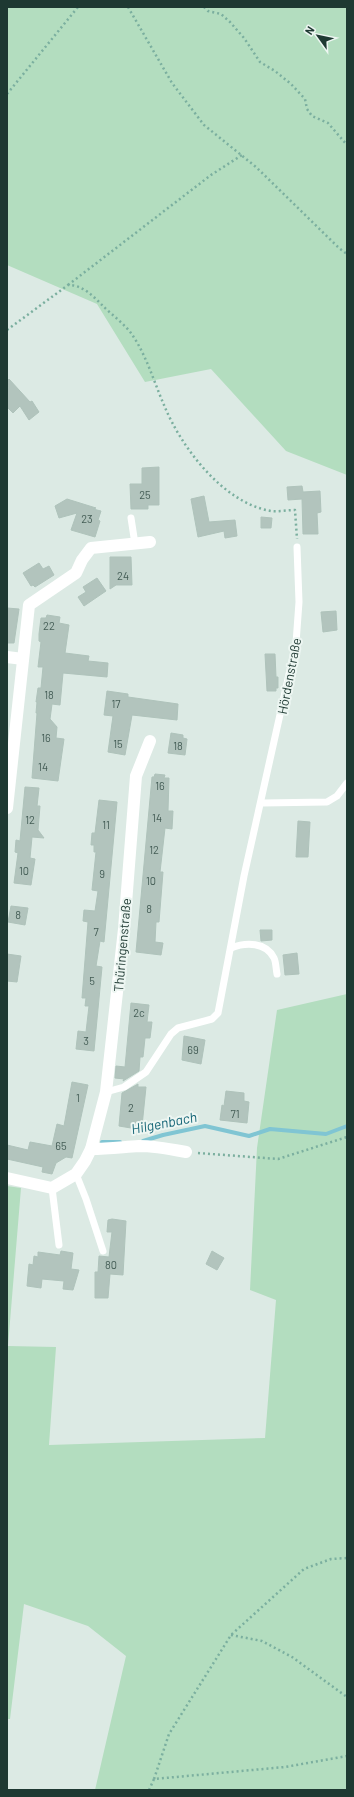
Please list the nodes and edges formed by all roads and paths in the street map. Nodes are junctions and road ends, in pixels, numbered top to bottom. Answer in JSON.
{"nodes":[{"id":1,"x":78,"y":7,"type":"edge"},
{"id":2,"x":128,"y":7,"type":"edge"},
{"id":3,"x":204,"y":7,"type":"edge"},
{"id":4,"x":7,"y":94,"type":"edge"},
{"id":5,"x":347,"y":145,"type":"edge"},
{"id":6,"x":242,"y":155,"type":"junction"},
{"id":7,"x":347,"y":254,"type":"edge"},
{"id":8,"x":68,"y":285,"type":"junction"},
{"id":9,"x":7,"y":330,"type":"edge"},
{"id":10,"x":131,"y":518,"type":"dead end"},
{"id":11,"x":150,"y":542,"type":"dead end"},
{"id":12,"x":135,"y":544,"type":"junction"},
{"id":13,"x":298,"y":547,"type":"joint"},
{"id":14,"x":7,"y":657,"type":"edge"},
{"id":15,"x":23,"y":659,"type":"junction"},
{"id":16,"x":150,"y":741,"type":"dead end"},
{"id":17,"x":347,"y":784,"type":"edge"},
{"id":18,"x":262,"y":803,"type":"junction"},
{"id":19,"x":7,"y":808,"type":"edge"},
{"id":20,"x":231,"y":948,"type":"junction"},
{"id":21,"x":277,"y":974,"type":"dead end"},
{"id":22,"x":106,"y":1092,"type":"junction"},
{"id":23,"x":347,"y":1137,"type":"edge"},
{"id":24,"x":91,"y":1149,"type":"junction"},
{"id":25,"x":186,"y":1152,"type":"joint"},
{"id":26,"x":76,"y":1174,"type":"junction"},
{"id":27,"x":7,"y":1178,"type":"edge"},
{"id":28,"x":52,"y":1188,"type":"junction"},
{"id":29,"x":60,"y":1245,"type":"dead end"},
{"id":30,"x":103,"y":1251,"type":"dead end"},
{"id":31,"x":347,"y":1558,"type":"edge"},
{"id":32,"x":232,"y":1635,"type":"junction"},
{"id":33,"x":347,"y":1697,"type":"edge"},
{"id":34,"x":347,"y":1756,"type":"edge"},
{"id":35,"x":154,"y":1780,"type":"junction"},
{"id":36,"x":149,"y":1790,"type":"edge"}],
"edges":[{"from":1,"to":4,"type":"path"},
{"from":2,"to":6,"type":"path"},
{"from":3,"to":5,"type":"path"},
{"from":6,"to":7,"type":"path"},
{"from":6,"to":8,"type":"path"},
{"from":8,"to":9,"type":"path"},
{"from":8,"to":13,"type":"path"},
{"from":10,"to":12,"type":"lane"},
{"from":11,"to":12,"type":"street"},
{"from":12,"to":15,"type":"street"},
{"from":13,"to":18,"type":"lane","name":"Hördenstraße"},
{"from":14,"to":15,"type":"street"},
{"from":15,"to":19,"type":"street"},
{"from":16,"to":22,"type":"street","name":"Thüringenstraße"},
{"from":17,"to":18,"type":"lane"},
{"from":18,"to":20,"type":"lane","name":"Hördenstraße"},
{"from":20,"to":21,"type":"lane"},
{"from":20,"to":22,"type":"lane","name":"Hördenstraße"},
{"from":22,"to":24,"type":"street","name":"Thüringenstraße"},
{"from":23,"to":25,"type":"path"},
{"from":24,"to":25,"type":"street"},
{"from":24,"to":26,"type":"street"},
{"from":26,"to":28,"type":"street"},
{"from":26,"to":30,"type":"lane"},
{"from":27,"to":28,"type":"street"},
{"from":28,"to":29,"type":"lane"},
{"from":31,"to":32,"type":"path"},
{"from":32,"to":33,"type":"path"},
{"from":32,"to":35,"type":"path"},
{"from":34,"to":35,"type":"path"},
{"from":35,"to":36,"type":"path"}]}
